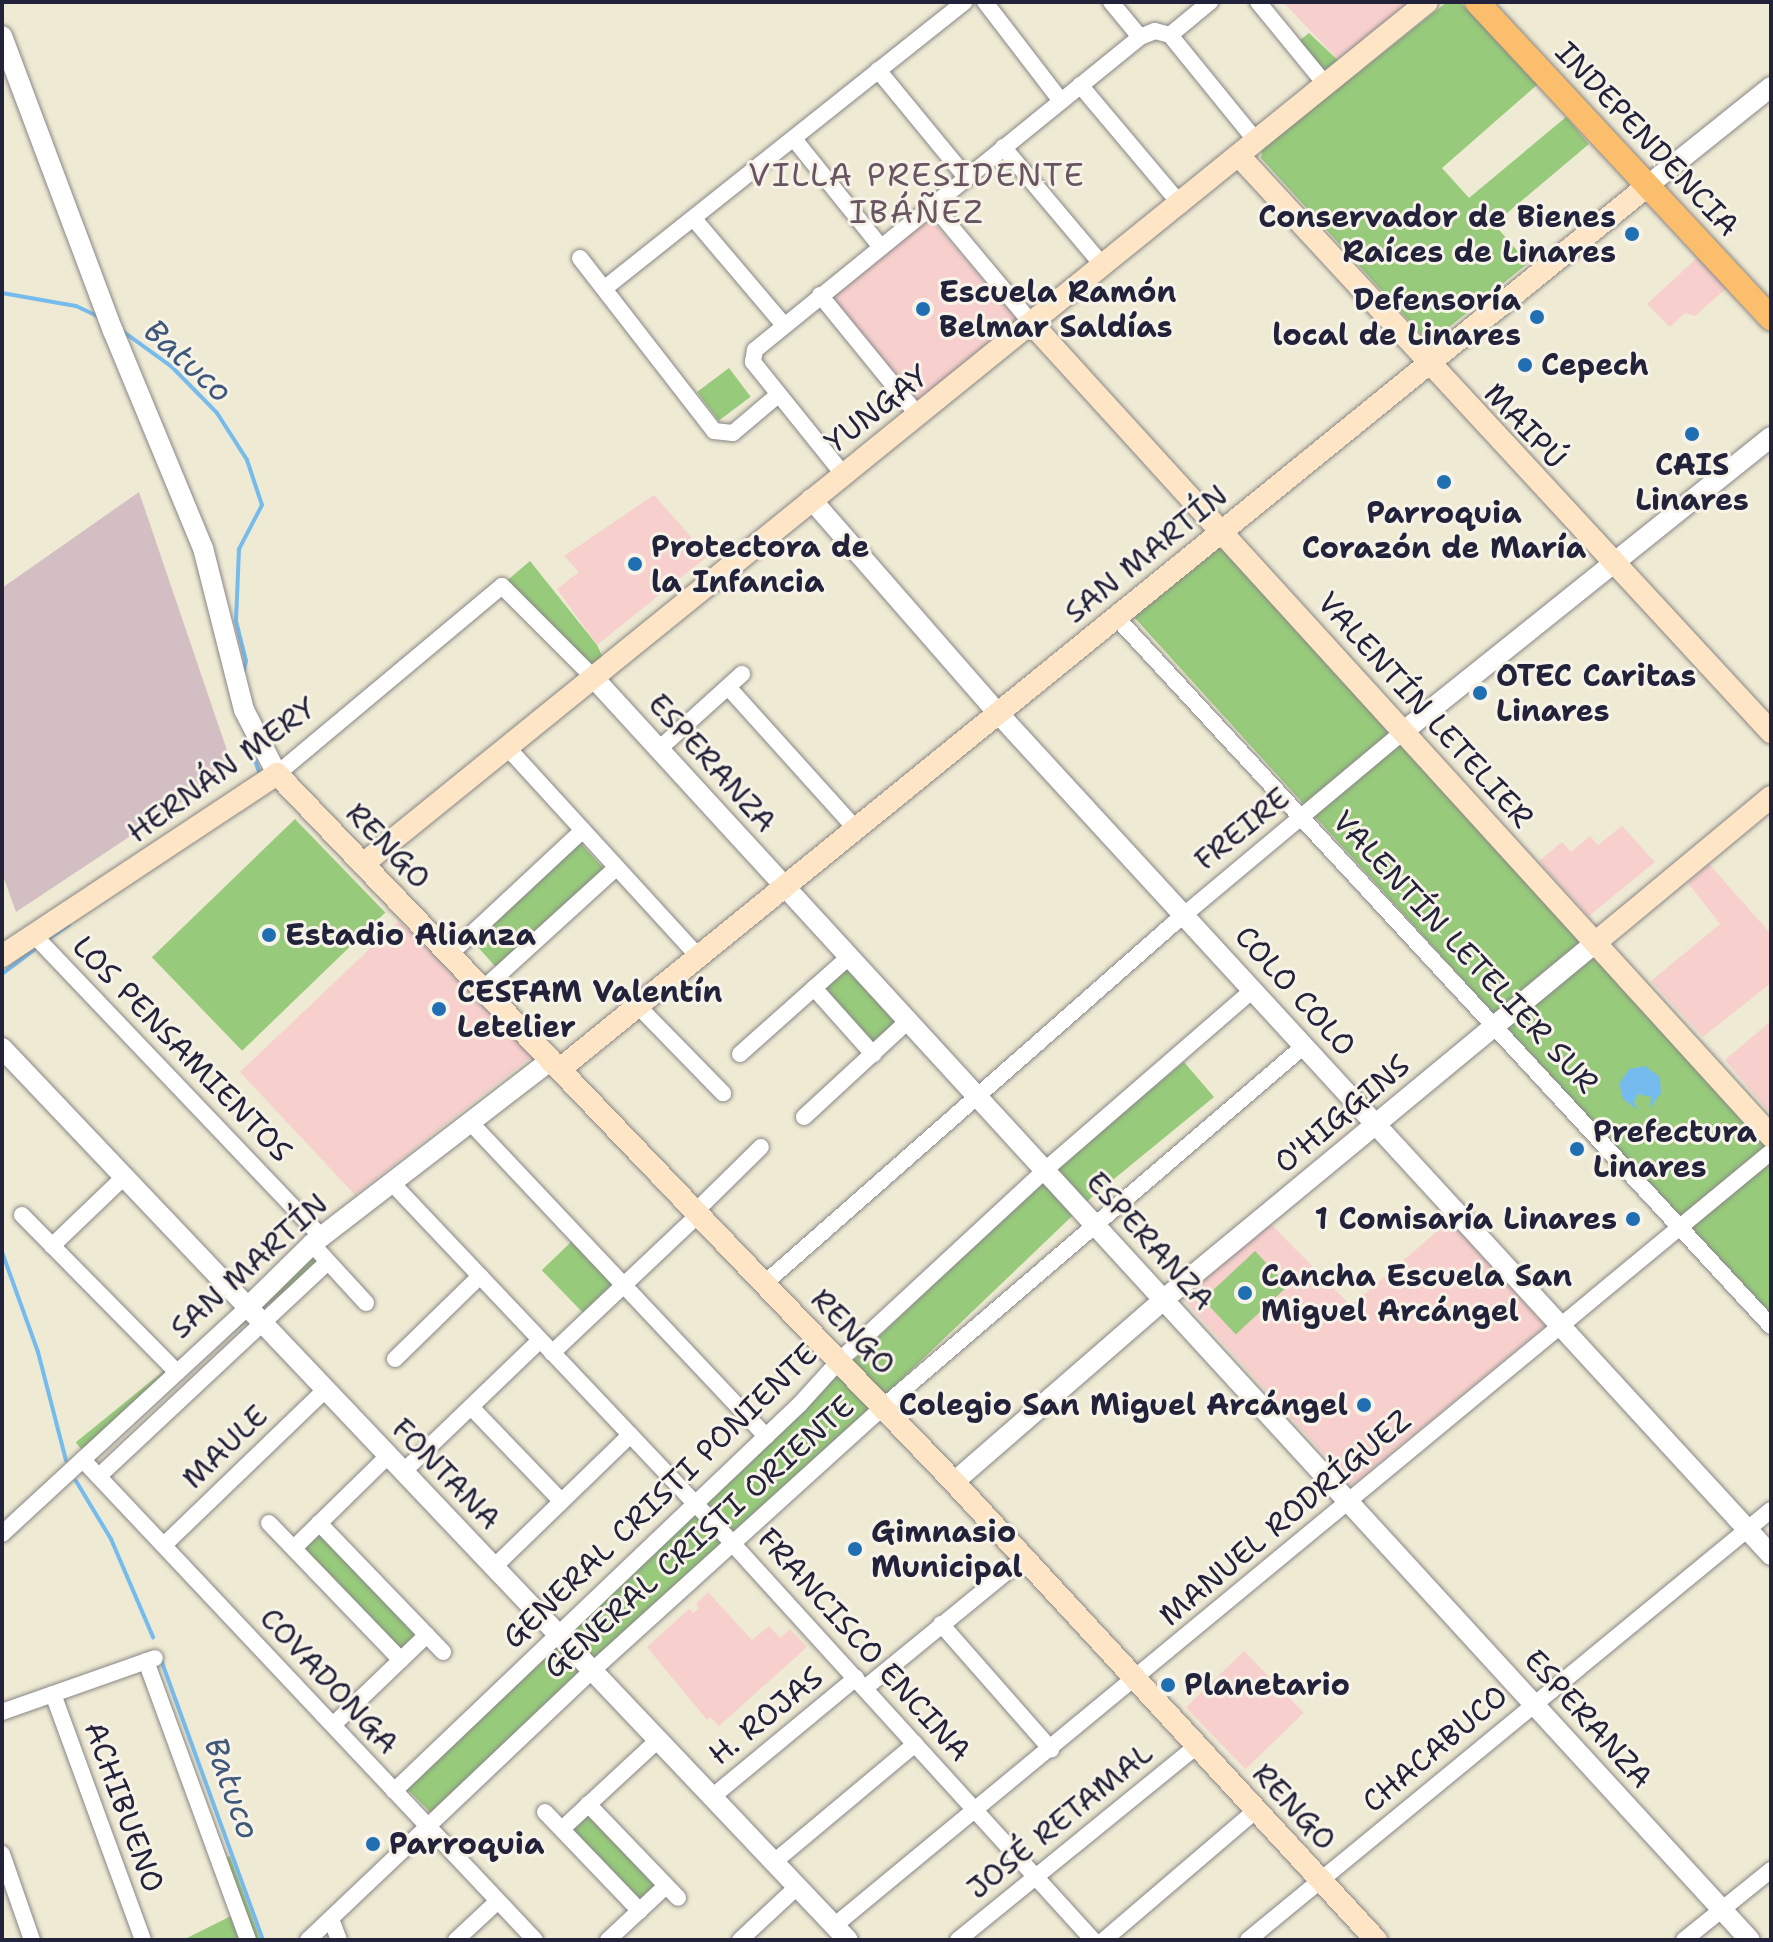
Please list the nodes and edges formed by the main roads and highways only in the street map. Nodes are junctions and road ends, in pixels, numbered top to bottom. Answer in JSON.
{"nodes":[{"id":1,"x":1427,"y":2,"type":"edge"},
{"id":2,"x":1477,"y":2,"type":"edge"},
{"id":3,"x":1248,"y":150,"type":"junction"},
{"id":4,"x":1646,"y":187,"type":"junction"},
{"id":5,"x":1771,"y":318,"type":"edge"},
{"id":6,"x":1033,"y":325,"type":"junction"},
{"id":7,"x":1427,"y":365,"type":"junction"},
{"id":8,"x":1223,"y":531,"type":"junction"},
{"id":9,"x":1771,"y":732,"type":"edge"},
{"id":10,"x":277,"y":774,"type":"joint"},
{"id":11,"x":1771,"y":797,"type":"edge"},
{"id":12,"x":363,"y":864,"type":"junction"},
{"id":13,"x":1595,"y":943,"type":"junction"},
{"id":14,"x":2,"y":956,"type":"edge"},
{"id":15,"x":555,"y":1064,"type":"junction"},
{"id":16,"x":1771,"y":1136,"type":"edge"},
{"id":17,"x":1376,"y":1940,"type":"edge"}],
"edges":[{"from":1,"to":3,"type":"main road","name":"YUNGAY"},
{"from":2,"to":4,"type":"main road","name":"INDEPENDENCIA"},
{"from":3,"to":6,"type":"main road","name":"YUNGAY"},
{"from":3,"to":7,"type":"main road","name":"MAIPÚ"},
{"from":4,"to":5,"type":"main road","name":"INDEPENDENCIA"},
{"from":4,"to":7,"type":"main road","name":"SAN MARTÍN"},
{"from":6,"to":8,"type":"main road","name":"VALENTÍN LETELIER"},
{"from":6,"to":12,"type":"main road","name":"YUNGAY"},
{"from":7,"to":8,"type":"main road","name":"SAN MARTÍN"},
{"from":7,"to":9,"type":"main road","name":"MAIPÚ"},
{"from":8,"to":13,"type":"main road","name":"VALENTÍN LETELIER"},
{"from":8,"to":15,"type":"main road","name":"SAN MARTÍN"},
{"from":10,"to":12,"type":"main road","name":"RENGO"},
{"from":10,"to":14,"type":"main road","name":"HERNÁN MERY"},
{"from":11,"to":13,"type":"main road","name":"O'HIGGINS"},
{"from":12,"to":15,"type":"main road","name":"RENGO"},
{"from":13,"to":16,"type":"main road","name":"VALENTÍN LETELIER"},
{"from":15,"to":17,"type":"main road","name":"RENGO"}]}
